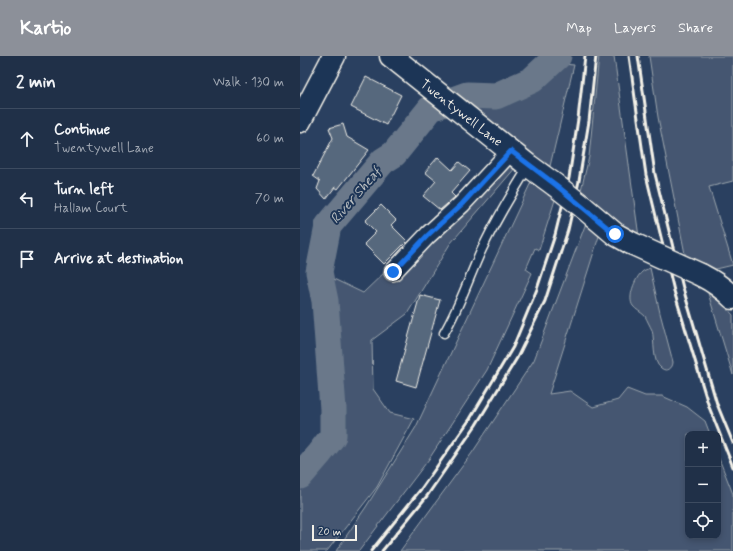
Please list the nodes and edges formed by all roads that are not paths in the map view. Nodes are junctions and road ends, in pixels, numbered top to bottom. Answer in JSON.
{"nodes":[{"id":1,"x":334,"y":56,"type":"edge"},
{"id":2,"x":391,"y":56,"type":"edge"},
{"id":3,"x":300,"y":121,"type":"edge"},
{"id":4,"x":511,"y":151,"type":"junction"},
{"id":5,"x":529,"y":166,"type":"junction"},
{"id":6,"x":393,"y":272,"type":"dead end"},
{"id":7,"x":733,"y":298,"type":"edge"},
{"id":8,"x":444,"y":333,"type":"dead end"}],
"edges":[{"from":1,"to":3,"type":"street"},
{"from":2,"to":4,"type":"street","name":"Twentywell Lane"},
{"from":4,"to":5,"type":"street","name":"Twentywell Lane"},
{"from":4,"to":6,"type":"street"},
{"from":5,"to":7,"type":"street","name":"Twentywell Lane","bridge":true},
{"from":5,"to":8,"type":"lane"}]}
